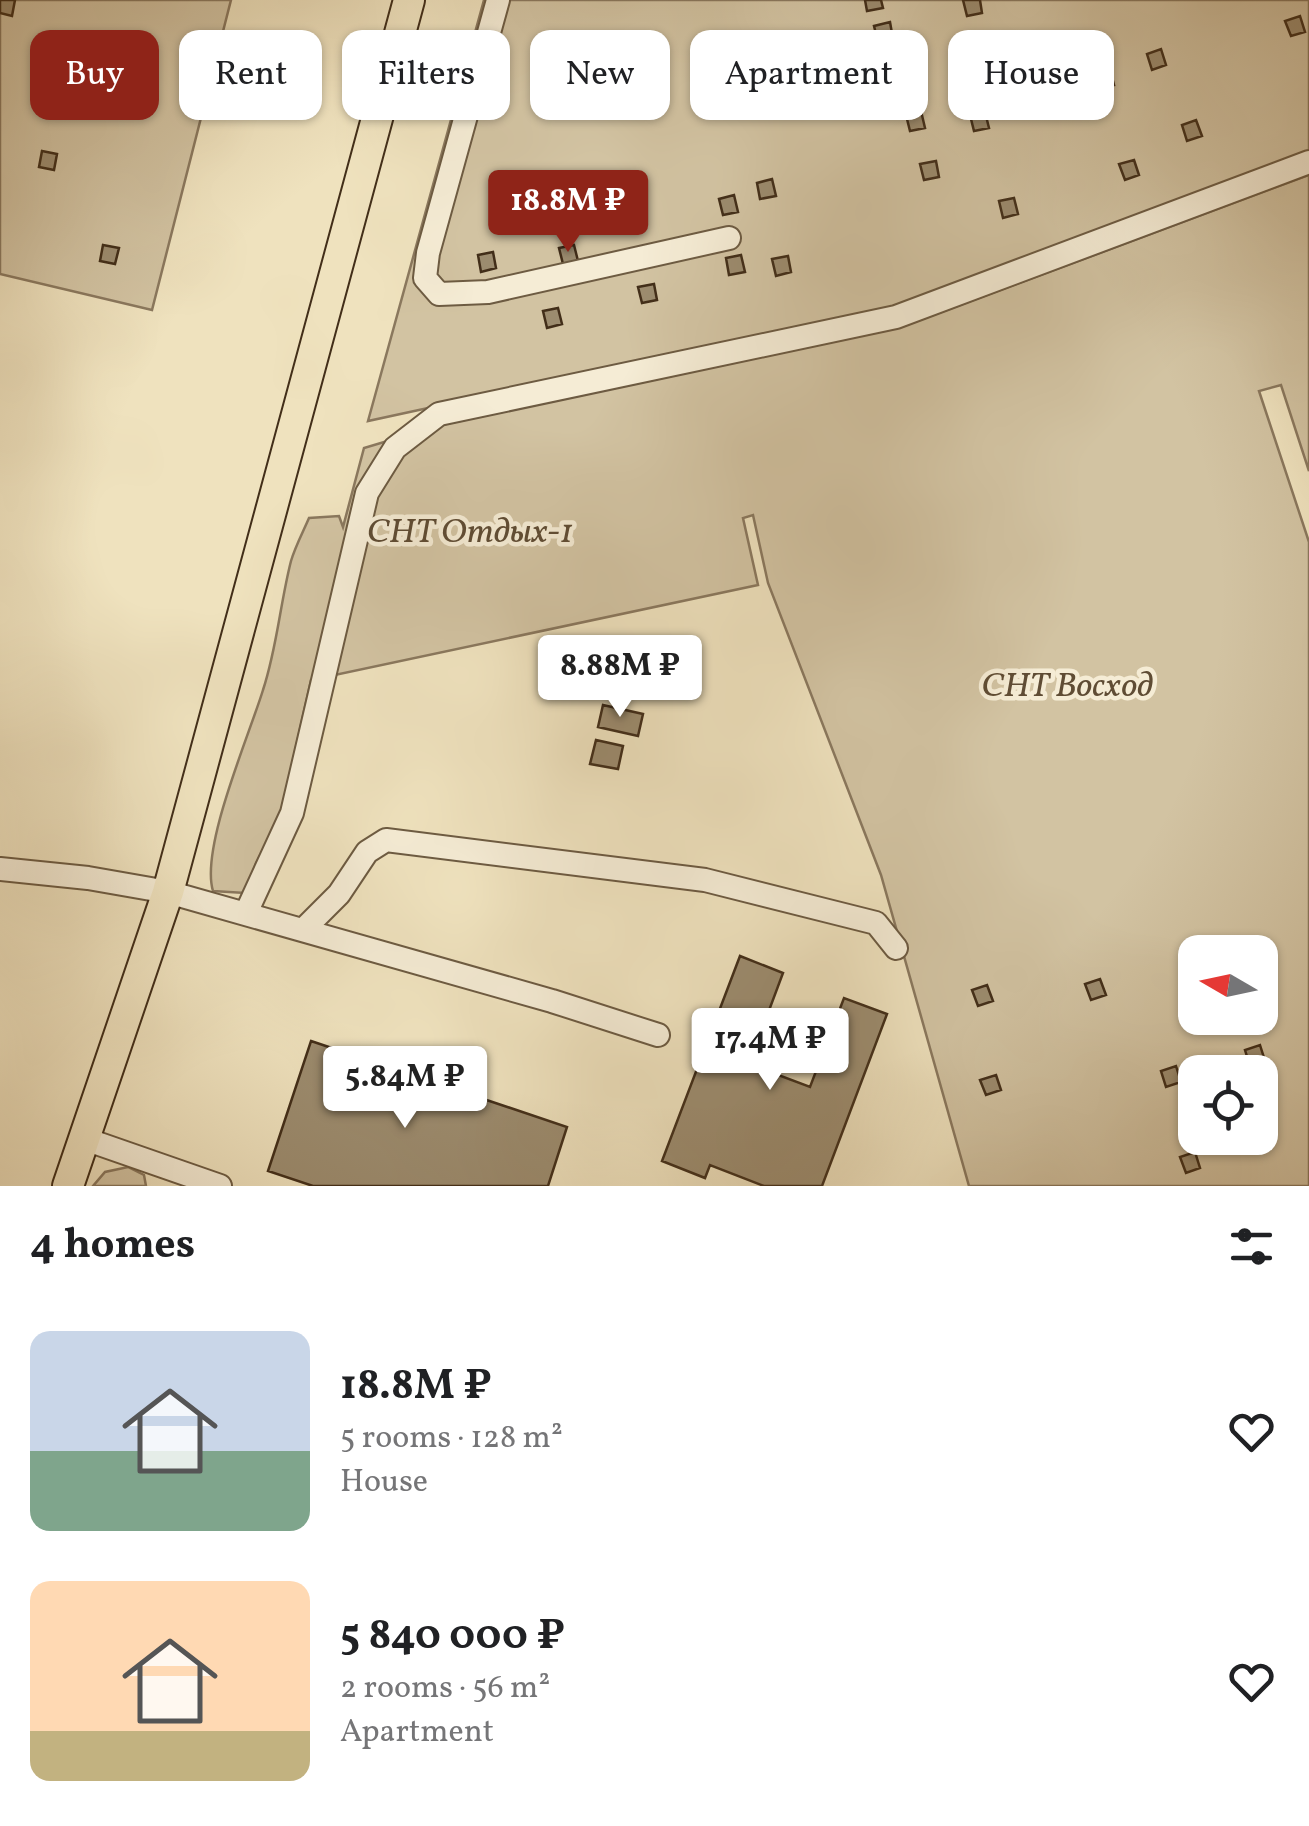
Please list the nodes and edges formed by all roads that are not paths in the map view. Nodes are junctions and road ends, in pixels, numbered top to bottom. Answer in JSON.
{"nodes":[{"id":1,"x":409,"y":0,"type":"edge"},
{"id":2,"x":498,"y":0,"type":"edge"},
{"id":3,"x":1309,"y":162,"type":"edge"},
{"id":4,"x":729,"y":238,"type":"dead end"},
{"id":5,"x":0,"y":869,"type":"edge"},
{"id":6,"x":168,"y":892,"type":"junction"},
{"id":7,"x":246,"y":912,"type":"junction"},
{"id":8,"x":304,"y":928,"type":"junction"},
{"id":9,"x":896,"y":948,"type":"dead end"},
{"id":10,"x":658,"y":1035,"type":"dead end"},
{"id":11,"x":84,"y":1139,"type":"junction"},
{"id":12,"x":68,"y":1186,"type":"edge"},
{"id":13,"x":220,"y":1186,"type":"edge"}],
"edges":[{"from":1,"to":6,"type":"main road"},
{"from":2,"to":4,"type":"street"},
{"from":3,"to":7,"type":"street"},
{"from":5,"to":6,"type":"street"},
{"from":6,"to":7,"type":"street"},
{"from":6,"to":11,"type":"main road"},
{"from":7,"to":8,"type":"street"},
{"from":8,"to":9,"type":"street"},
{"from":8,"to":10,"type":"street"},
{"from":11,"to":12,"type":"main road"},
{"from":11,"to":13,"type":"street"}]}
